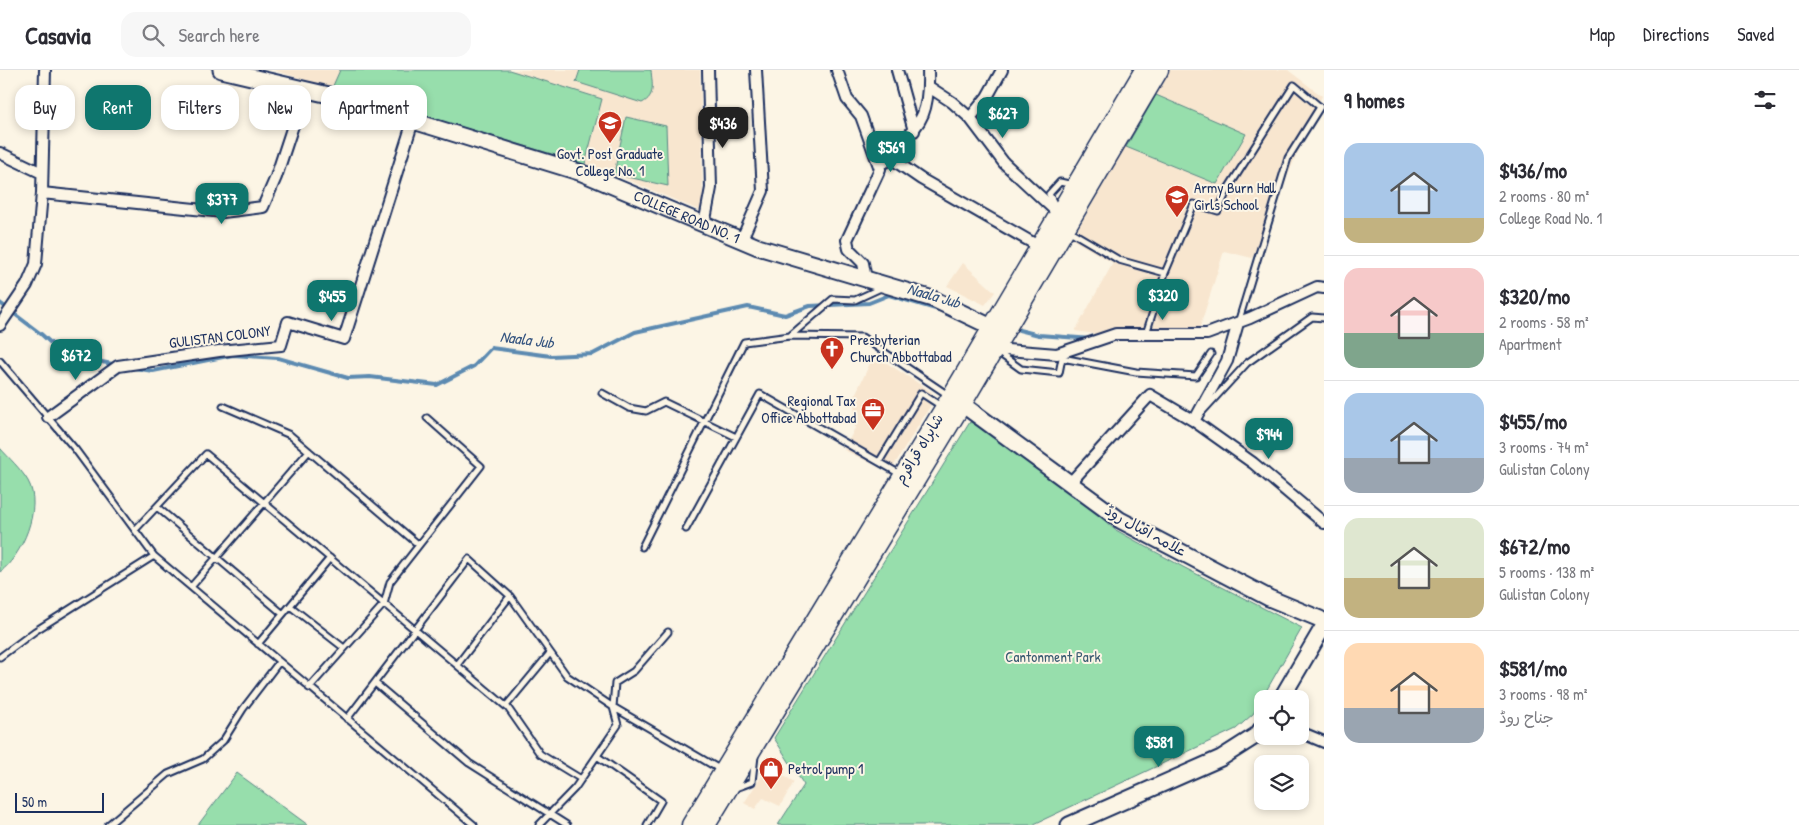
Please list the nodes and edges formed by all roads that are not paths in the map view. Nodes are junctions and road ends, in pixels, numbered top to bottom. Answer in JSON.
{"nodes":[{"id":1,"x":45,"y":70,"type":"edge"},
{"id":2,"x":221,"y":70,"type":"edge"},
{"id":3,"x":708,"y":70,"type":"edge"},
{"id":4,"x":756,"y":70,"type":"edge"},
{"id":5,"x":837,"y":70,"type":"edge"},
{"id":6,"x":897,"y":70,"type":"edge"},
{"id":7,"x":928,"y":70,"type":"edge"},
{"id":8,"x":1002,"y":70,"type":"edge"},
{"id":9,"x":1144,"y":70,"type":"edge"},
{"id":10,"x":1159,"y":70,"type":"edge"},
{"id":11,"x":287,"y":85,"type":"edge"},
{"id":12,"x":929,"y":87,"type":"junction"},
{"id":13,"x":970,"y":118,"type":"junction"},
{"id":14,"x":427,"y":125,"type":"edge"},
{"id":15,"x":291,"y":130,"type":"edge"},
{"id":16,"x":410,"y":130,"type":"edge"},
{"id":17,"x":914,"y":131,"type":"junction"},
{"id":18,"x":0,"y":153,"type":"edge"},
{"id":19,"x":889,"y":157,"type":"junction"},
{"id":20,"x":880,"y":169,"type":"junction"},
{"id":21,"x":42,"y":172,"type":"junction"},
{"id":22,"x":42,"y":193,"type":"junction"},
{"id":23,"x":1063,"y":221,"type":"junction"},
{"id":24,"x":704,"y":225,"type":"junction"},
{"id":25,"x":741,"y":241,"type":"junction"},
{"id":26,"x":1040,"y":247,"type":"junction"},
{"id":27,"x":1165,"y":273,"type":"junction"},
{"id":28,"x":866,"y":279,"type":"junction"},
{"id":29,"x":886,"y":285,"type":"junction"},
{"id":30,"x":1324,"y":288,"type":"edge"},
{"id":31,"x":1324,"y":318,"type":"edge"},
{"id":32,"x":1238,"y":323,"type":"junction"},
{"id":33,"x":0,"y":325,"type":"edge"},
{"id":34,"x":998,"y":330,"type":"junction"},
{"id":35,"x":1146,"y":334,"type":"junction"},
{"id":36,"x":790,"y":336,"type":"junction"},
{"id":37,"x":994,"y":349,"type":"junction"},
{"id":38,"x":1211,"y":354,"type":"dead end"},
{"id":39,"x":0,"y":361,"type":"edge"},
{"id":40,"x":602,"y":393,"type":"dead end"},
{"id":41,"x":952,"y":403,"type":"junction"},
{"id":42,"x":223,"y":406,"type":"dead end"},
{"id":43,"x":48,"y":417,"type":"junction"},
{"id":44,"x":427,"y":418,"type":"dead end"},
{"id":45,"x":1194,"y":421,"type":"junction"},
{"id":46,"x":704,"y":422,"type":"junction"},
{"id":47,"x":736,"y":437,"type":"junction"},
{"id":48,"x":309,"y":451,"type":"junction"},
{"id":49,"x":878,"y":462,"type":"junction"},
{"id":50,"x":902,"y":476,"type":"junction"},
{"id":51,"x":1070,"y":483,"type":"junction"},
{"id":52,"x":265,"y":503,"type":"junction"},
{"id":53,"x":157,"y":507,"type":"junction"},
{"id":54,"x":1324,"y":523,"type":"edge"},
{"id":55,"x":686,"y":529,"type":"dead end"},
{"id":56,"x":135,"y":530,"type":"junction"},
{"id":57,"x":419,"y":545,"type":"junction"},
{"id":58,"x":642,"y":547,"type":"dead end"},
{"id":59,"x":154,"y":556,"type":"junction"},
{"id":60,"x":217,"y":558,"type":"junction"},
{"id":61,"x":330,"y":558,"type":"junction"},
{"id":62,"x":191,"y":587,"type":"junction"},
{"id":63,"x":510,"y":596,"type":"junction"},
{"id":64,"x":384,"y":604,"type":"junction"},
{"id":65,"x":290,"y":606,"type":"junction"},
{"id":66,"x":283,"y":614,"type":"junction"},
{"id":67,"x":1323,"y":623,"type":"edge"},
{"id":68,"x":415,"y":630,"type":"junction"},
{"id":69,"x":668,"y":632,"type":"dead end"},
{"id":70,"x":258,"y":644,"type":"junction"},
{"id":71,"x":344,"y":648,"type":"junction"},
{"id":72,"x":550,"y":653,"type":"junction"},
{"id":73,"x":0,"y":657,"type":"edge"},
{"id":74,"x":279,"y":662,"type":"junction"},
{"id":75,"x":456,"y":665,"type":"junction"},
{"id":76,"x":374,"y":682,"type":"junction"},
{"id":77,"x":309,"y":688,"type":"junction"},
{"id":78,"x":1286,"y":690,"type":"edge"},
{"id":79,"x":506,"y":706,"type":"junction"},
{"id":80,"x":613,"y":707,"type":"junction"},
{"id":81,"x":347,"y":719,"type":"junction"},
{"id":82,"x":1254,"y":736,"type":"edge"},
{"id":83,"x":1309,"y":736,"type":"edge"},
{"id":84,"x":1324,"y":742,"type":"edge"},
{"id":85,"x":597,"y":756,"type":"junction"},
{"id":86,"x":724,"y":771,"type":"junction"},
{"id":87,"x":581,"y":779,"type":"junction"},
{"id":88,"x":549,"y":815,"type":"junction"},
{"id":89,"x":108,"y":825,"type":"edge"},
{"id":90,"x":474,"y":825,"type":"edge"},
{"id":91,"x":539,"y":825,"type":"edge"},
{"id":92,"x":567,"y":825,"type":"edge"},
{"id":93,"x":647,"y":825,"type":"edge"},
{"id":94,"x":704,"y":825,"type":"edge"},
{"id":95,"x":1070,"y":825,"type":"edge"}],
"edges":[{"from":1,"to":21,"type":"street"},
{"from":2,"to":11,"type":"main road","name":"COLLEGE ROAD NO. 1"},
{"from":3,"to":24,"type":"street"},
{"from":4,"to":25,"type":"street"},
{"from":5,"to":20,"type":"street"},
{"from":6,"to":17,"type":"street"},
{"from":7,"to":12,"type":"street"},
{"from":8,"to":13,"type":"street"},
{"from":9,"to":23,"type":"highway","name":"شاہراہ قراقرم"},
{"from":10,"to":23,"type":"highway","name":"شاہراہ قراقرم"},
{"from":12,"to":13,"type":"street"},
{"from":12,"to":17,"type":"street"},
{"from":13,"to":23,"type":"street"},
{"from":14,"to":24,"type":"main road","name":"COLLEGE ROAD NO. 1"},
{"from":15,"to":22,"type":"street"},
{"from":16,"to":43,"type":"street","name":"GULISTAN COLONY"},
{"from":17,"to":19,"type":"street"},
{"from":18,"to":21,"type":"street"},
{"from":19,"to":20,"type":"street"},
{"from":19,"to":26,"type":"street"},
{"from":20,"to":28,"type":"street"},
{"from":21,"to":22,"type":"street"},
{"from":22,"to":33,"type":"street"},
{"from":23,"to":26,"type":"highway","name":"شاہراہ قراقرم"},
{"from":23,"to":27,"type":"lane"},
{"from":23,"to":34,"type":"highway","name":"شاہراہ قراقرم"},
{"from":24,"to":25,"type":"main road","name":"COLLEGE ROAD NO. 1"},
{"from":25,"to":28,"type":"main road","name":"COLLEGE ROAD NO. 1"},
{"from":26,"to":34,"type":"highway","name":"شاہراہ قراقرم"},
{"from":27,"to":32,"type":"lane"},
{"from":27,"to":35,"type":"lane"},
{"from":28,"to":29,"type":"main road","name":"COLLEGE ROAD NO. 1"},
{"from":29,"to":34,"type":"main road","name":"COLLEGE ROAD NO. 1"},
{"from":29,"to":36,"type":"lane"},
{"from":30,"to":32,"type":"street"},
{"from":31,"to":45,"type":"lane"},
{"from":32,"to":35,"type":"street"},
{"from":32,"to":45,"type":"street"},
{"from":34,"to":37,"type":"highway","name":"شاہراہ قراقرم"},
{"from":34,"to":41,"type":"highway","name":"شاہراہ قراقرم"},
{"from":35,"to":37,"type":"street"},
{"from":36,"to":41,"type":"lane"},
{"from":36,"to":46,"type":"lane"},
{"from":37,"to":38,"type":"lane"},
{"from":37,"to":41,"type":"highway","name":"شاہراہ قراقرم"},
{"from":39,"to":43,"type":"lane"},
{"from":40,"to":46,"type":"lane"},
{"from":41,"to":49,"type":"lane"},
{"from":41,"to":50,"type":"highway","name":"شاہراہ قراقرم"},
{"from":41,"to":51,"type":"main road","name":"علامہ اقبال روڈ"},
{"from":41,"to":94,"type":"highway","name":"شاہراہ قراقرم"},
{"from":42,"to":48,"type":"lane"},
{"from":43,"to":56,"type":"lane"},
{"from":44,"to":57,"type":"lane"},
{"from":45,"to":51,"type":"street"},
{"from":45,"to":54,"type":"street"},
{"from":46,"to":47,"type":"lane"},
{"from":46,"to":58,"type":"lane"},
{"from":47,"to":49,"type":"lane"},
{"from":47,"to":55,"type":"lane"},
{"from":48,"to":52,"type":"lane"},
{"from":48,"to":57,"type":"lane"},
{"from":49,"to":50,"type":"lane"},
{"from":50,"to":86,"type":"highway","name":"شاہراہ قراقرم"},
{"from":51,"to":67,"type":"main road","name":"علامہ اقبال روڈ"},
{"from":52,"to":53,"type":"lane"},
{"from":52,"to":60,"type":"lane"},
{"from":52,"to":61,"type":"lane"},
{"from":53,"to":56,"type":"lane"},
{"from":53,"to":60,"type":"lane"},
{"from":56,"to":59,"type":"lane"},
{"from":57,"to":64,"type":"lane"},
{"from":59,"to":62,"type":"lane"},
{"from":59,"to":73,"type":"lane"},
{"from":60,"to":62,"type":"lane"},
{"from":60,"to":66,"type":"lane"},
{"from":61,"to":64,"type":"lane"},
{"from":61,"to":65,"type":"lane"},
{"from":62,"to":70,"type":"lane"},
{"from":63,"to":68,"type":"lane"},
{"from":63,"to":72,"type":"lane"},
{"from":63,"to":75,"type":"lane"},
{"from":64,"to":68,"type":"lane"},
{"from":64,"to":71,"type":"lane"},
{"from":65,"to":66,"type":"lane"},
{"from":65,"to":71,"type":"lane"},
{"from":66,"to":70,"type":"lane"},
{"from":67,"to":78,"type":"main road"},
{"from":68,"to":75,"type":"lane"},
{"from":68,"to":76,"type":"lane"},
{"from":69,"to":80,"type":"lane"},
{"from":70,"to":74,"type":"lane"},
{"from":71,"to":77,"type":"lane"},
{"from":72,"to":79,"type":"lane"},
{"from":72,"to":80,"type":"lane"},
{"from":74,"to":77,"type":"lane"},
{"from":74,"to":89,"type":"lane"},
{"from":75,"to":79,"type":"lane"},
{"from":76,"to":81,"type":"lane"},
{"from":76,"to":88,"type":"lane"},
{"from":77,"to":81,"type":"lane"},
{"from":79,"to":87,"type":"lane"},
{"from":80,"to":85,"type":"lane"},
{"from":80,"to":86,"type":"lane"},
{"from":81,"to":90,"type":"lane"},
{"from":82,"to":95,"type":"main road"},
{"from":83,"to":84,"type":"street"},
{"from":85,"to":87,"type":"lane"},
{"from":85,"to":93,"type":"lane"},
{"from":86,"to":94,"type":"highway","name":"شاہراہ قراقرم"},
{"from":87,"to":88,"type":"lane"},
{"from":88,"to":91,"type":"lane"},
{"from":88,"to":92,"type":"lane"}]}
